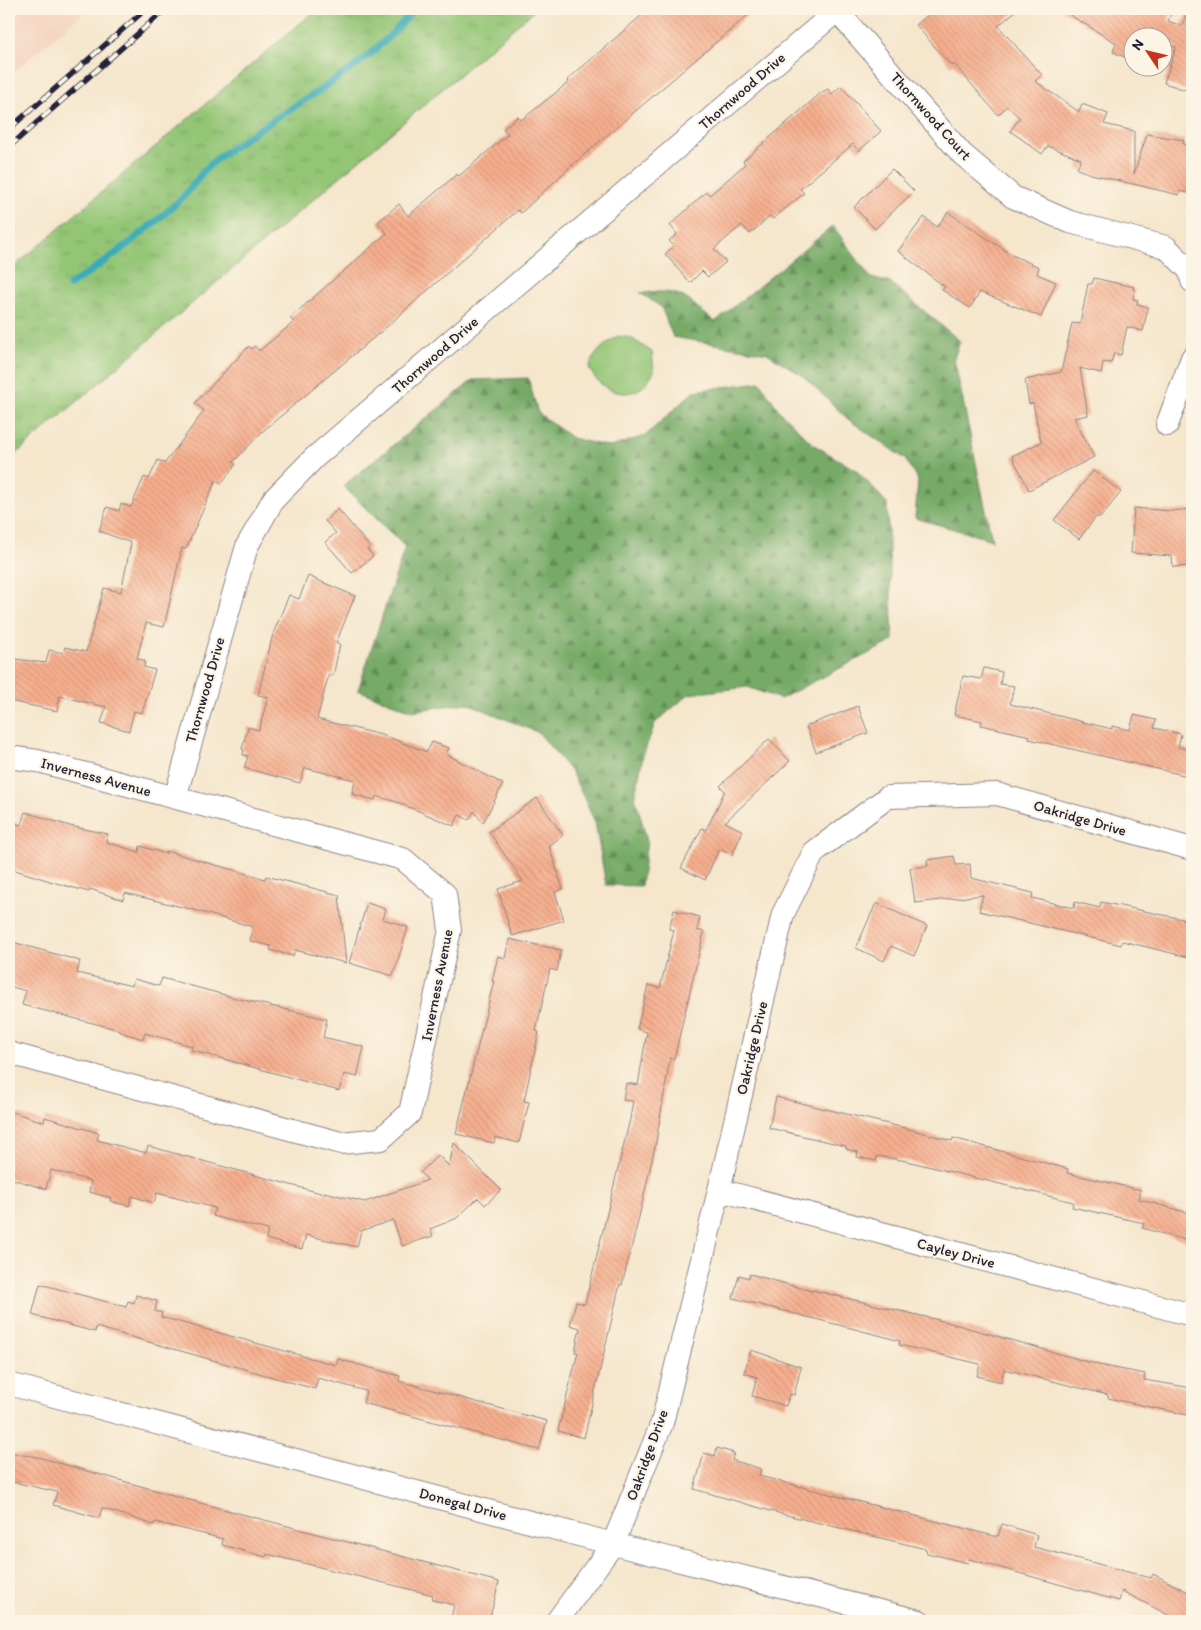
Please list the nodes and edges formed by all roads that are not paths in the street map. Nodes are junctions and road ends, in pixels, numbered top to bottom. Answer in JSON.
{"nodes":[{"id":1,"x":838,"y":10,"type":"edge"},
{"id":2,"x":1192,"y":281,"type":"edge"},
{"id":3,"x":1192,"y":358,"type":"edge"},
{"id":4,"x":1167,"y":425,"type":"dead end"},
{"id":5,"x":9,"y":758,"type":"edge"},
{"id":6,"x":174,"y":798,"type":"junction"},
{"id":7,"x":1192,"y":850,"type":"edge"},
{"id":8,"x":9,"y":1053,"type":"edge"},
{"id":9,"x":719,"y":1190,"type":"junction"},
{"id":10,"x":1192,"y":1315,"type":"edge"},
{"id":11,"x":9,"y":1384,"type":"edge"},
{"id":12,"x":613,"y":1544,"type":"junction"},
{"id":13,"x":557,"y":1621,"type":"edge"},
{"id":14,"x":918,"y":1621,"type":"edge"}],
"edges":[{"from":1,"to":2,"type":"street","name":"Thornwood Court"},
{"from":1,"to":6,"type":"street","name":"Thornwood Drive"},
{"from":3,"to":4,"type":"street"},
{"from":5,"to":6,"type":"street","name":"Inverness Avenue"},
{"from":6,"to":8,"type":"street","name":"Inverness Avenue"},
{"from":7,"to":9,"type":"street","name":"Oakridge Drive"},
{"from":9,"to":10,"type":"street","name":"Cayley Drive"},
{"from":9,"to":12,"type":"street","name":"Oakridge Drive"},
{"from":11,"to":12,"type":"street","name":"Donegal Drive"},
{"from":12,"to":13,"type":"street","name":"Oakridge Drive"},
{"from":12,"to":14,"type":"street","name":"Donegal Drive"}]}
